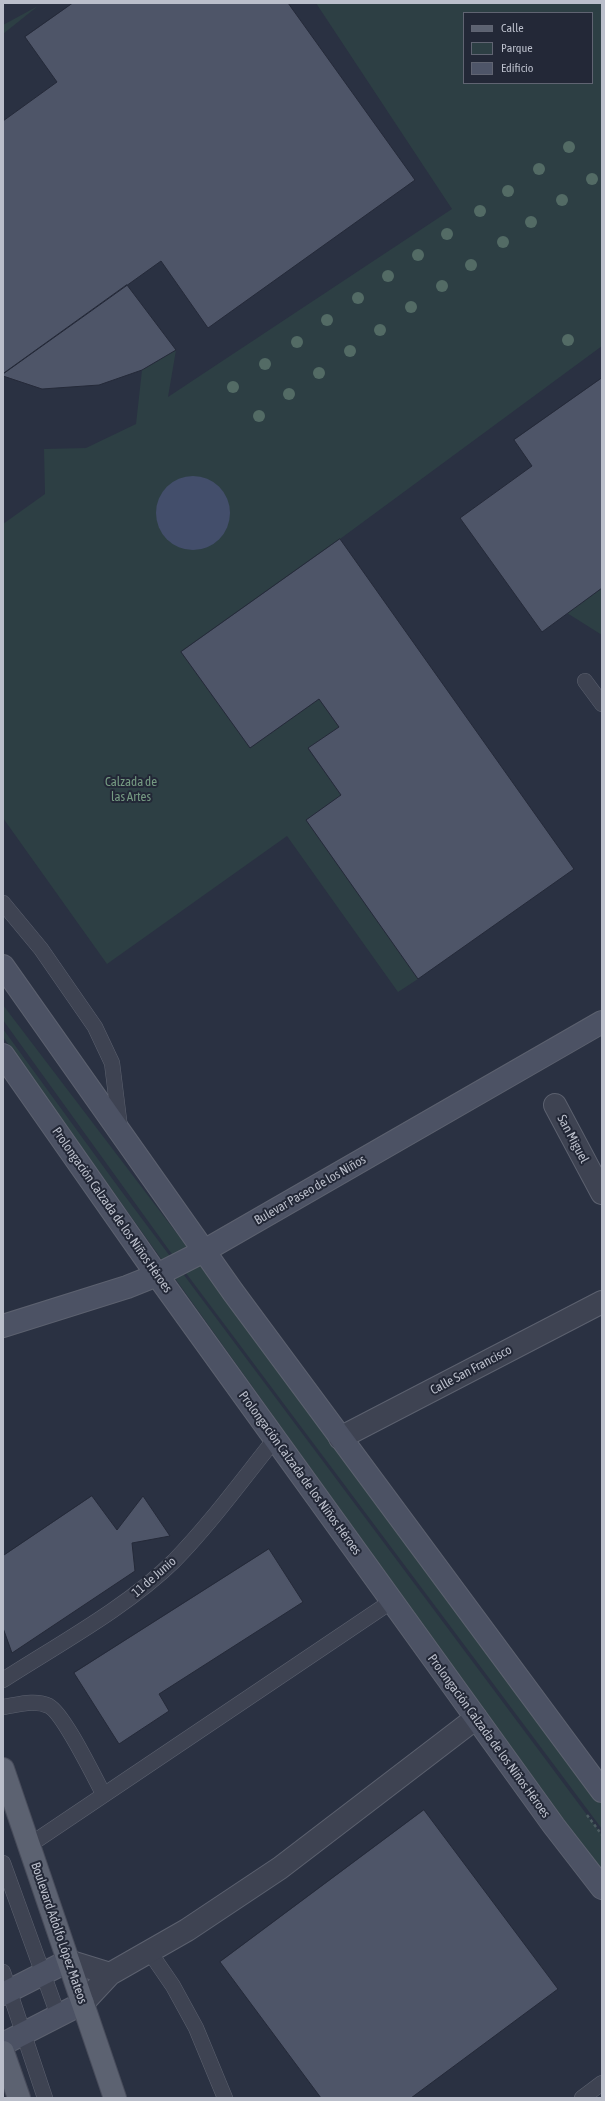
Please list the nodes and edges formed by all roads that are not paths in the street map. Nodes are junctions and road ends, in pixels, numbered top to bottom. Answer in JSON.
{"nodes":[{"id":1,"x":585,"y":681,"type":"dead end"},
{"id":2,"x":602,"y":704,"type":"edge"},
{"id":3,"x":3,"y":903,"type":"edge"},
{"id":4,"x":3,"y":966,"type":"edge"},
{"id":5,"x":602,"y":1022,"type":"edge"},
{"id":6,"x":3,"y":1055,"type":"edge"},
{"id":7,"x":555,"y":1105,"type":"dead end"},
{"id":8,"x":120,"y":1129,"type":"junction"},
{"id":9,"x":602,"y":1193,"type":"edge"},
{"id":10,"x":204,"y":1251,"type":"junction"},
{"id":11,"x":157,"y":1276,"type":"junction"},
{"id":12,"x":602,"y":1302,"type":"edge"},
{"id":13,"x":3,"y":1326,"type":"edge"},
{"id":14,"x":340,"y":1438,"type":"junction"},
{"id":15,"x":275,"y":1439,"type":"junction"},
{"id":16,"x":392,"y":1601,"type":"junction"},
{"id":17,"x":3,"y":1680,"type":"edge"},
{"id":18,"x":3,"y":1708,"type":"edge"},
{"id":19,"x":476,"y":1718,"type":"junction"},
{"id":20,"x":3,"y":1768,"type":"edge"},
{"id":21,"x":602,"y":1791,"type":"edge"},
{"id":22,"x":104,"y":1795,"type":"junction"},
{"id":23,"x":28,"y":1846,"type":"junction"},
{"id":24,"x":3,"y":1863,"type":"edge"},
{"id":25,"x":602,"y":1888,"type":"edge"},
{"id":26,"x":149,"y":1952,"type":"junction"},
{"id":27,"x":68,"y":1961,"type":"junction"},
{"id":28,"x":42,"y":1974,"type":"junction"},
{"id":29,"x":110,"y":1974,"type":"junction"},
{"id":30,"x":5,"y":1986,"type":"edge"},
{"id":31,"x":83,"y":2003,"type":"junction"},
{"id":32,"x":58,"y":2015,"type":"junction"},
{"id":33,"x":23,"y":2034,"type":"junction"},
{"id":34,"x":3,"y":2044,"type":"edge"},
{"id":35,"x":3,"y":2052,"type":"edge"},
{"id":36,"x":602,"y":2082,"type":"edge"},
{"id":37,"x":19,"y":2098,"type":"edge"},
{"id":38,"x":45,"y":2098,"type":"edge"},
{"id":39,"x":115,"y":2098,"type":"edge"},
{"id":40,"x":225,"y":2098,"type":"edge"},
{"id":41,"x":582,"y":2098,"type":"edge"}],
"edges":[{"from":1,"to":2,"type":"lane"},
{"from":3,"to":8,"type":"lane"},
{"from":4,"to":8,"type":"street"},
{"from":5,"to":10,"type":"street","name":"Bulevar Paseo de los Niños"},
{"from":6,"to":11,"type":"street","name":"Prolongación Calzada de los Niños Héroes"},
{"from":7,"to":9,"type":"street","name":"San Miguel"},
{"from":8,"to":10,"type":"street"},
{"from":10,"to":11,"type":"street","name":"Bulevar Paseo de los Niños"},
{"from":10,"to":14,"type":"street"},
{"from":11,"to":13,"type":"street","name":"Bulevar Paseo de los Niños"},
{"from":11,"to":15,"type":"street","name":"Prolongación Calzada de los Niños Héroes"},
{"from":12,"to":14,"type":"street","name":"Calle San Francisco"},
{"from":14,"to":21,"type":"street"},
{"from":15,"to":16,"type":"street","name":"Prolongación Calzada de los Niños Héroes"},
{"from":15,"to":17,"type":"lane","name":"11 de Junio"},
{"from":16,"to":19,"type":"street","name":"Prolongación Calzada de los Niños Héroes"},
{"from":16,"to":22,"type":"lane"},
{"from":18,"to":22,"type":"lane"},
{"from":19,"to":25,"type":"street","name":"Prolongación Calzada de los Niños Héroes"},
{"from":19,"to":26,"type":"street"},
{"from":20,"to":23,"type":"main road","name":"Boulevard Adolfo López Mateos"},
{"from":22,"to":23,"type":"lane"},
{"from":23,"to":27,"type":"main road","name":"Boulevard Adolfo López Mateos"},
{"from":24,"to":28,"type":"lane"},
{"from":26,"to":29,"type":"street"},
{"from":26,"to":40,"type":"lane"},
{"from":27,"to":28,"type":"street"},
{"from":27,"to":29,"type":"street"},
{"from":27,"to":31,"type":"main road","name":"Boulevard Adolfo López Mateos"},
{"from":28,"to":30,"type":"street"},
{"from":28,"to":32,"type":"lane"},
{"from":29,"to":31,"type":"street"},
{"from":30,"to":33,"type":"lane"},
{"from":31,"to":32,"type":"street"},
{"from":31,"to":39,"type":"main road","name":"Boulevard Adolfo López Mateos"},
{"from":32,"to":33,"type":"street"},
{"from":33,"to":34,"type":"street"},
{"from":33,"to":38,"type":"lane"},
{"from":35,"to":37,"type":"main road"},
{"from":36,"to":41,"type":"lane"}]}
